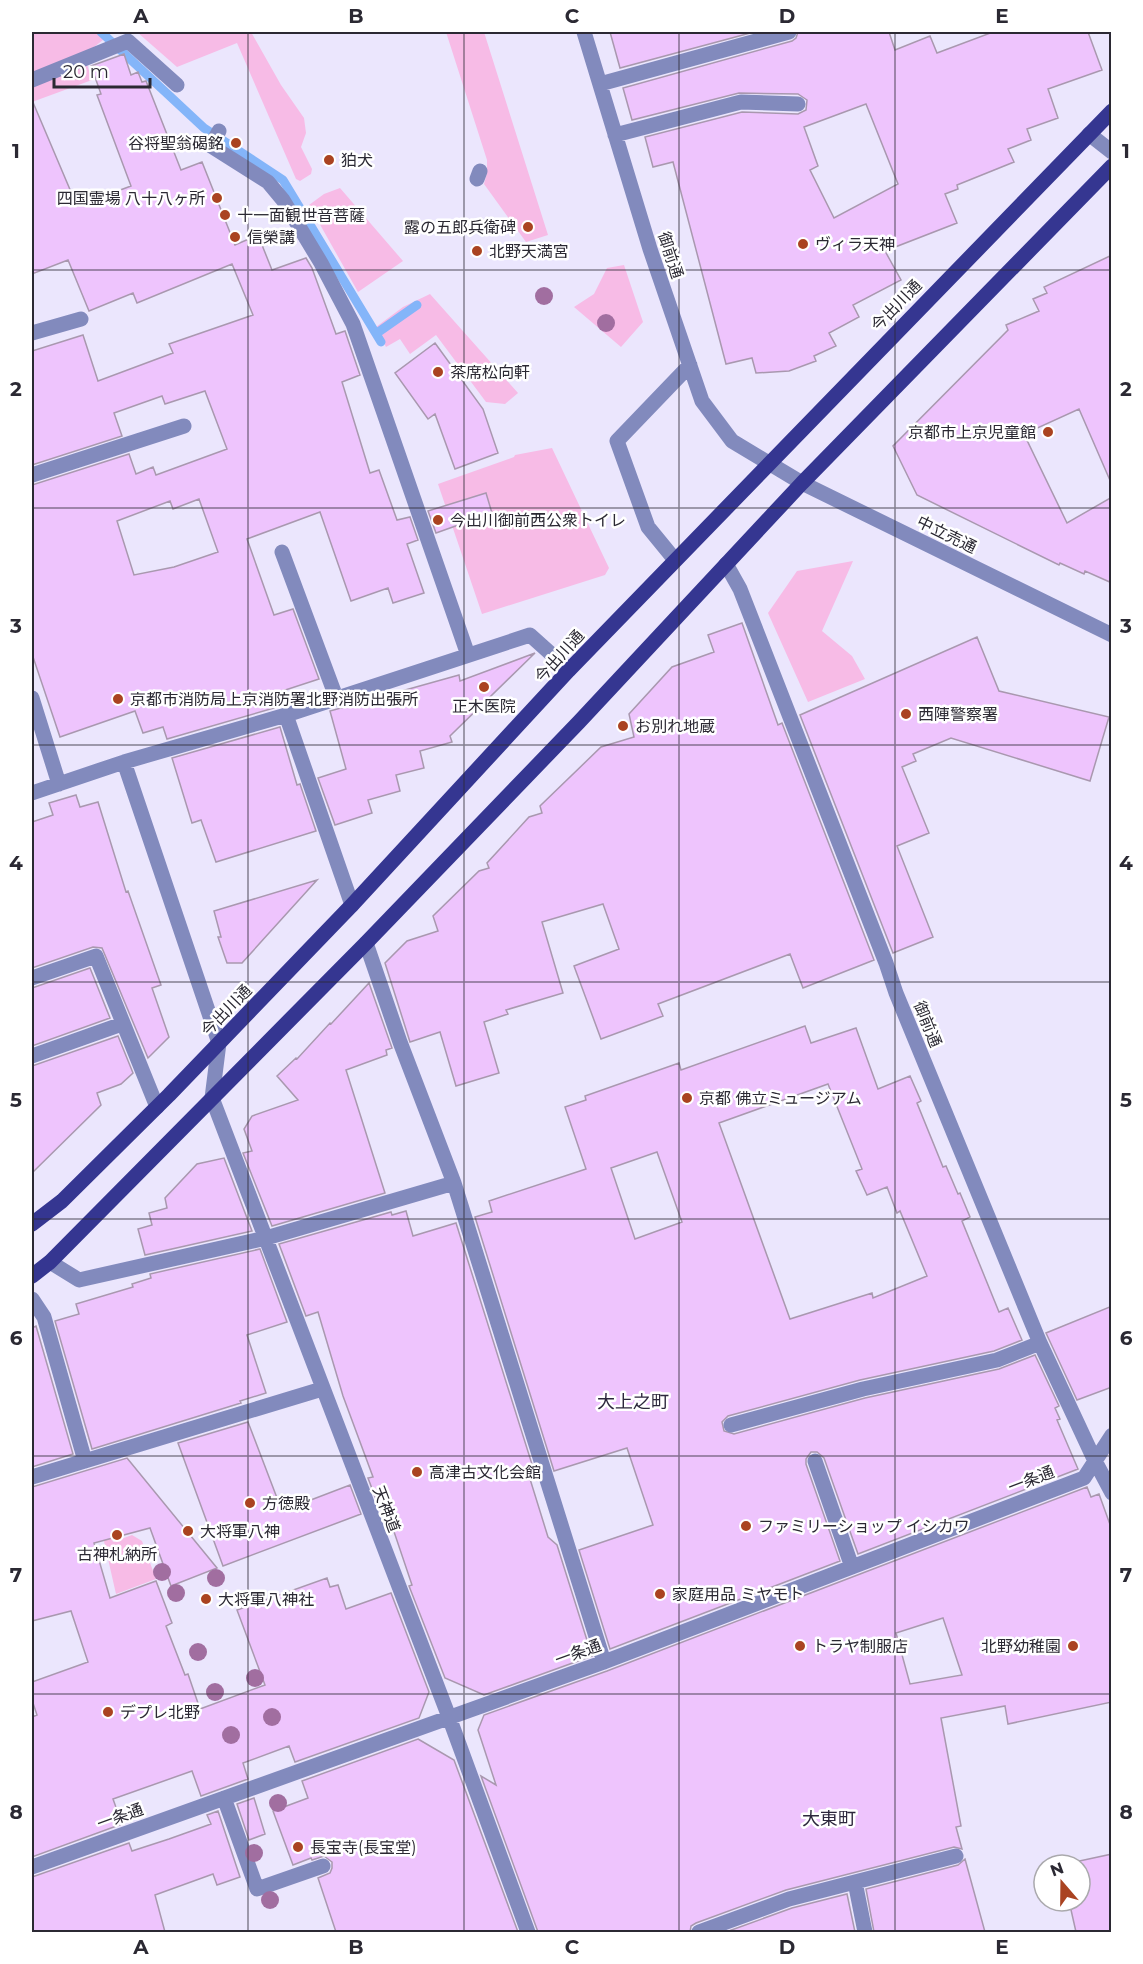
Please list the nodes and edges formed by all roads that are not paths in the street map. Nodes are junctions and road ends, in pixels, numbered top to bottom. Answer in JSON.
{"nodes":[{"id":1,"x":584,"y":32,"type":"edge"},
{"id":2,"x":789,"y":32,"type":"edge"},
{"id":3,"x":32,"y":80,"type":"edge"},
{"id":4,"x":600,"y":84,"type":"junction"},
{"id":5,"x":177,"y":85,"type":"dead end"},
{"id":6,"x":798,"y":104,"type":"dead end"},
{"id":7,"x":1112,"y":111,"type":"edge"},
{"id":8,"x":219,"y":131,"type":"dead end"},
{"id":9,"x":1089,"y":134,"type":"junction"},
{"id":10,"x":615,"y":135,"type":"junction"},
{"id":11,"x":1112,"y":152,"type":"edge"},
{"id":12,"x":1112,"y":166,"type":"edge"},
{"id":13,"x":81,"y":319,"type":"dead end"},
{"id":14,"x":32,"y":333,"type":"edge"},
{"id":15,"x":690,"y":365,"type":"junction"},
{"id":16,"x":184,"y":426,"type":"dead end"},
{"id":17,"x":767,"y":464,"type":"junction"},
{"id":18,"x":32,"y":475,"type":"edge"},
{"id":19,"x":802,"y":483,"type":"junction"},
{"id":20,"x":282,"y":552,"type":"dead end"},
{"id":21,"x":675,"y":560,"type":"junction"},
{"id":22,"x":726,"y":564,"type":"junction"},
{"id":23,"x":1112,"y":636,"type":"edge"},
{"id":24,"x":468,"y":656,"type":"junction"},
{"id":25,"x":569,"y":670,"type":"junction"},
{"id":26,"x":336,"y":697,"type":"junction"},
{"id":27,"x":32,"y":698,"type":"edge"},
{"id":28,"x":286,"y":715,"type":"junction"},
{"id":29,"x":124,"y":762,"type":"junction"},
{"id":30,"x":59,"y":784,"type":"junction"},
{"id":31,"x":32,"y":793,"type":"edge"},
{"id":32,"x":352,"y":905,"type":"junction"},
{"id":33,"x":366,"y":943,"type":"junction"},
{"id":34,"x":32,"y":978,"type":"edge"},
{"id":35,"x":122,"y":1024,"type":"junction"},
{"id":36,"x":219,"y":1043,"type":"junction"},
{"id":37,"x":32,"y":1056,"type":"edge"},
{"id":38,"x":212,"y":1098,"type":"junction"},
{"id":39,"x":157,"y":1107,"type":"junction"},
{"id":40,"x":454,"y":1183,"type":"junction"},
{"id":41,"x":32,"y":1224,"type":"edge"},
{"id":42,"x":266,"y":1238,"type":"junction"},
{"id":43,"x":50,"y":1262,"type":"junction"},
{"id":44,"x":32,"y":1276,"type":"edge"},
{"id":45,"x":32,"y":1299,"type":"edge"},
{"id":46,"x":1040,"y":1343,"type":"junction"},
{"id":47,"x":322,"y":1389,"type":"junction"},
{"id":48,"x":731,"y":1425,"type":"dead end"},
{"id":49,"x":1112,"y":1435,"type":"edge"},
{"id":50,"x":85,"y":1461,"type":"junction"},
{"id":51,"x":814,"y":1461,"type":"dead end"},
{"id":52,"x":1095,"y":1461,"type":"junction"},
{"id":53,"x":32,"y":1478,"type":"edge"},
{"id":54,"x":1112,"y":1493,"type":"edge"},
{"id":55,"x":852,"y":1567,"type":"junction"},
{"id":56,"x":604,"y":1662,"type":"junction"},
{"id":57,"x":449,"y":1718,"type":"junction"},
{"id":58,"x":224,"y":1798,"type":"junction"},
{"id":59,"x":956,"y":1856,"type":"dead end"},
{"id":60,"x":323,"y":1866,"type":"dead end"},
{"id":61,"x":32,"y":1867,"type":"edge"},
{"id":62,"x":855,"y":1882,"type":"junction"},
{"id":63,"x":528,"y":1932,"type":"edge"},
{"id":64,"x":699,"y":1932,"type":"edge"},
{"id":65,"x":865,"y":1932,"type":"edge"}],
"edges":[{"from":1,"to":4,"type":"street","name":"御前通"},
{"from":2,"to":4,"type":"street"},
{"from":3,"to":5,"type":"street"},
{"from":4,"to":10,"type":"street","name":"御前通"},
{"from":6,"to":10,"type":"street"},
{"from":7,"to":9,"type":"main road","name":"今出川通"},
{"from":8,"to":24,"type":"street"},
{"from":9,"to":11,"type":"street"},
{"from":9,"to":17,"type":"main road","name":"今出川通"},
{"from":10,"to":15,"type":"street","name":"御前通"},
{"from":12,"to":19,"type":"main road"},
{"from":13,"to":14,"type":"street"},
{"from":15,"to":17,"type":"street","name":"御前通"},
{"from":15,"to":21,"type":"street"},
{"from":16,"to":18,"type":"street"},
{"from":17,"to":19,"type":"street","name":"中立売通"},
{"from":17,"to":21,"type":"main road","name":"今出川通"},
{"from":19,"to":22,"type":"main road"},
{"from":19,"to":23,"type":"street","name":"中立売通"},
{"from":20,"to":26,"type":"street"},
{"from":21,"to":25,"type":"main road","name":"今出川通"},
{"from":22,"to":33,"type":"main road"},
{"from":22,"to":46,"type":"street","name":"御前通"},
{"from":24,"to":25,"type":"street"},
{"from":24,"to":26,"type":"street"},
{"from":25,"to":32,"type":"main road","name":"今出川通"},
{"from":26,"to":28,"type":"street"},
{"from":27,"to":30,"type":"street"},
{"from":28,"to":29,"type":"street"},
{"from":28,"to":32,"type":"street"},
{"from":29,"to":30,"type":"street"},
{"from":29,"to":36,"type":"street"},
{"from":30,"to":31,"type":"street"},
{"from":32,"to":36,"type":"main road","name":"今出川通"},
{"from":33,"to":38,"type":"main road"},
{"from":33,"to":40,"type":"street"},
{"from":34,"to":35,"type":"street"},
{"from":35,"to":37,"type":"street"},
{"from":35,"to":39,"type":"street"},
{"from":36,"to":38,"type":"street"},
{"from":36,"to":39,"type":"main road","name":"今出川通"},
{"from":38,"to":42,"type":"street","name":"天神道"},
{"from":38,"to":43,"type":"main road"},
{"from":39,"to":41,"type":"main road","name":"今出川通"},
{"from":40,"to":42,"type":"street"},
{"from":40,"to":56,"type":"street"},
{"from":42,"to":43,"type":"street"},
{"from":42,"to":47,"type":"street","name":"天神道"},
{"from":43,"to":44,"type":"main road"},
{"from":45,"to":50,"type":"street"},
{"from":46,"to":48,"type":"street"},
{"from":46,"to":52,"type":"street","name":"御前通"},
{"from":47,"to":50,"type":"street"},
{"from":47,"to":57,"type":"street","name":"天神道"},
{"from":49,"to":52,"type":"street","name":"一条通"},
{"from":50,"to":53,"type":"street"},
{"from":51,"to":55,"type":"street"},
{"from":52,"to":54,"type":"street","name":"御前通"},
{"from":52,"to":55,"type":"street","name":"一条通"},
{"from":55,"to":56,"type":"street","name":"一条通"},
{"from":56,"to":57,"type":"street","name":"一条通"},
{"from":57,"to":58,"type":"street","name":"一条通"},
{"from":57,"to":63,"type":"street","name":"天神道"},
{"from":58,"to":60,"type":"street"},
{"from":58,"to":61,"type":"street","name":"一条通"},
{"from":59,"to":62,"type":"street"},
{"from":62,"to":64,"type":"street"},
{"from":62,"to":65,"type":"street"}]}
